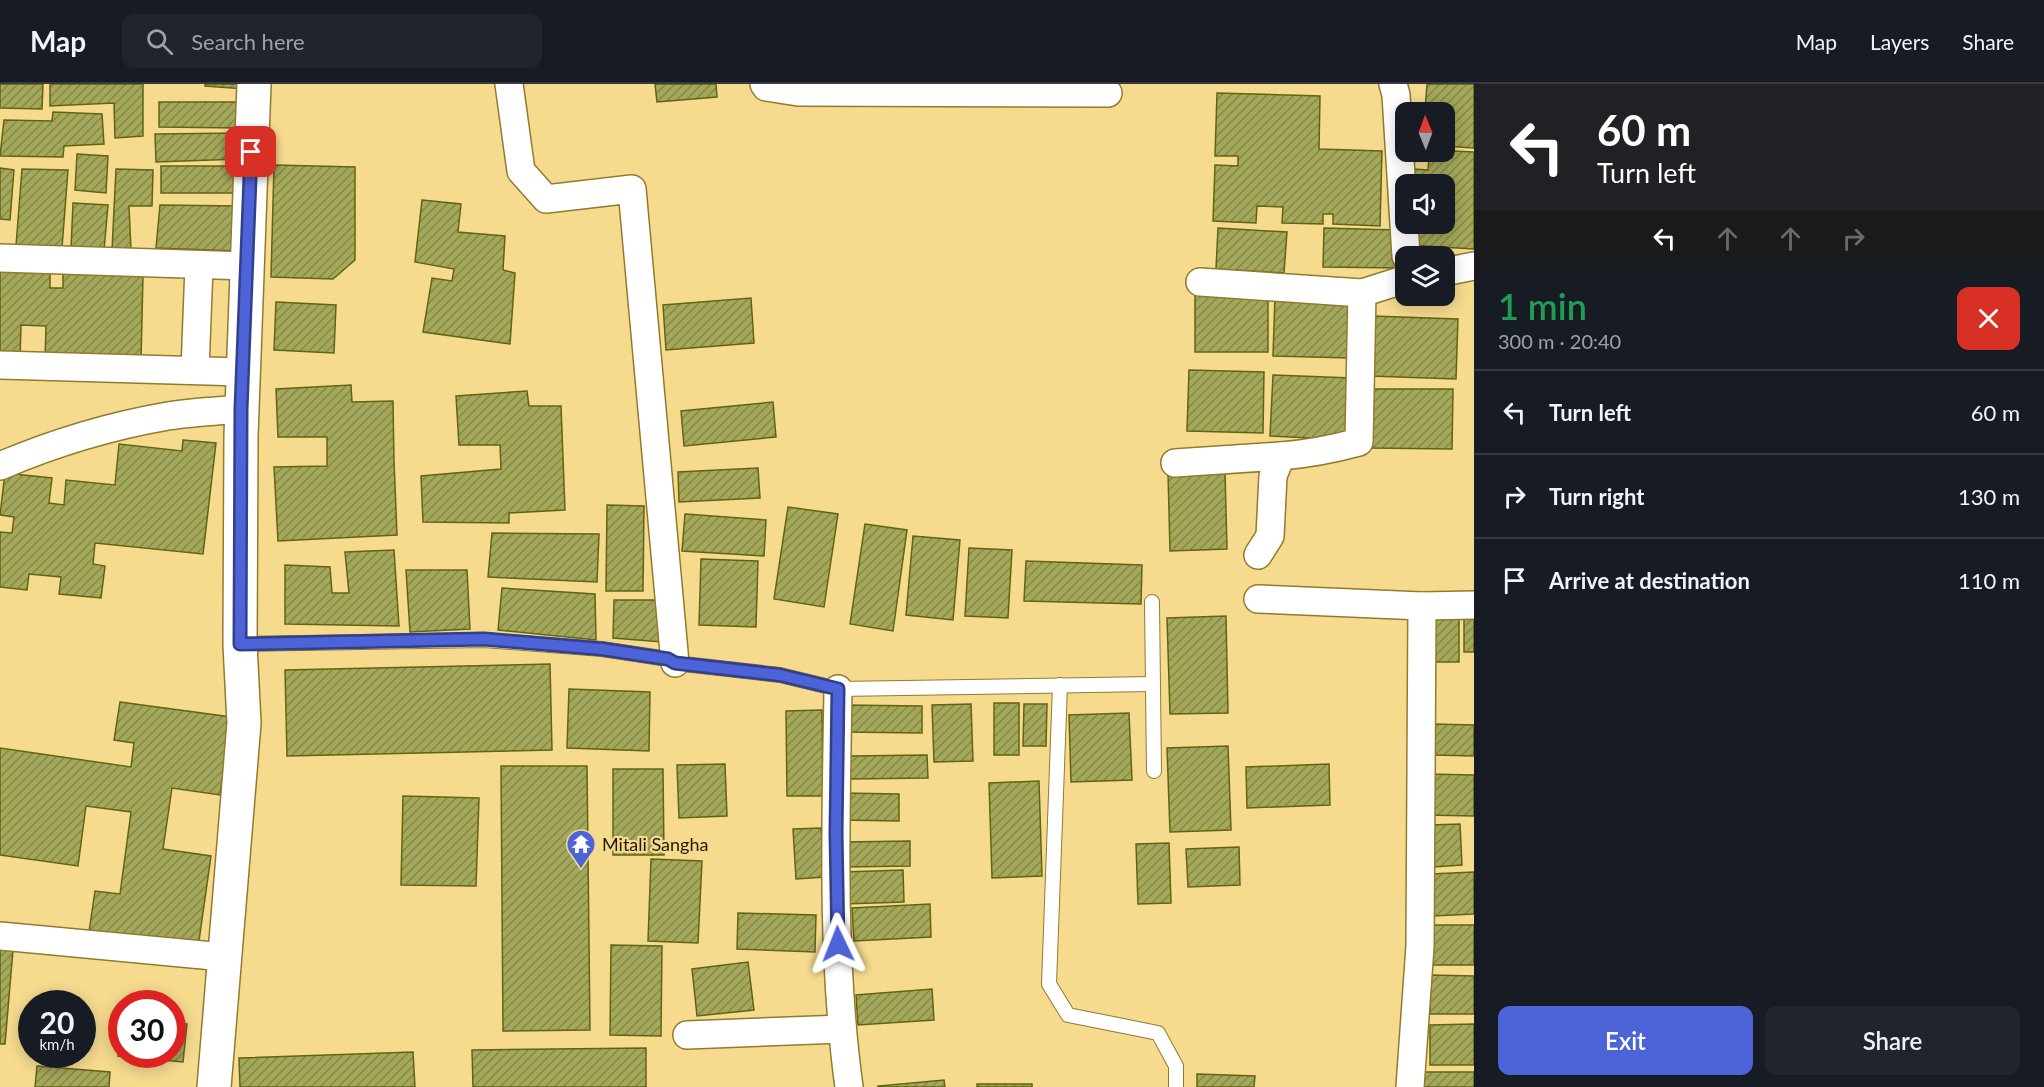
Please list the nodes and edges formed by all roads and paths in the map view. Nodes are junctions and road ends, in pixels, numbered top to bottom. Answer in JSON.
{"nodes":[{"id":1,"x":254,"y":84,"type":"edge"},
{"id":2,"x":509,"y":84,"type":"edge"},
{"id":3,"x":764,"y":84,"type":"edge"},
{"id":4,"x":1393,"y":84,"type":"edge"},
{"id":5,"x":1108,"y":93,"type":"dead end"},
{"id":6,"x":1405,"y":246,"type":"edge"},
{"id":7,"x":0,"y":258,"type":"edge"},
{"id":8,"x":199,"y":266,"type":"junction"},
{"id":9,"x":247,"y":266,"type":"junction"},
{"id":10,"x":1474,"y":266,"type":"edge"},
{"id":11,"x":1455,"y":270,"type":"edge"},
{"id":12,"x":1200,"y":282,"type":"dead end"},
{"id":13,"x":1395,"y":282,"type":"edge"},
{"id":14,"x":1362,"y":293,"type":"junction"},
{"id":15,"x":0,"y":365,"type":"edge"},
{"id":16,"x":195,"y":370,"type":"junction"},
{"id":17,"x":242,"y":372,"type":"junction"},
{"id":18,"x":241,"y":409,"type":"junction"},
{"id":19,"x":1281,"y":456,"type":"junction"},
{"id":20,"x":1175,"y":463,"type":"dead end"},
{"id":21,"x":0,"y":466,"type":"edge"},
{"id":22,"x":1258,"y":555,"type":"dead end"},
{"id":23,"x":1258,"y":599,"type":"dead end"},
{"id":24,"x":1152,"y":602,"type":"dead end"},
{"id":25,"x":1474,"y":605,"type":"edge"},
{"id":26,"x":1422,"y":606,"type":"junction"},
{"id":27,"x":240,"y":644,"type":"junction"},
{"id":28,"x":675,"y":663,"type":"junction"},
{"id":29,"x":1152,"y":684,"type":"junction"},
{"id":30,"x":1060,"y":685,"type":"junction"},
{"id":31,"x":838,"y":689,"type":"junction"},
{"id":32,"x":1154,"y":771,"type":"dead end"},
{"id":33,"x":0,"y":936,"type":"edge"},
{"id":34,"x":224,"y":957,"type":"junction"},
{"id":35,"x":842,"y":1029,"type":"junction"},
{"id":36,"x":687,"y":1035,"type":"dead end"},
{"id":37,"x":214,"y":1087,"type":"edge"},
{"id":38,"x":849,"y":1087,"type":"edge"},
{"id":39,"x":1176,"y":1087,"type":"edge"},
{"id":40,"x":1410,"y":1087,"type":"edge"}],
"edges":[{"from":1,"to":9,"type":"street"},
{"from":2,"to":28,"type":"street"},
{"from":3,"to":5,"type":"street"},
{"from":4,"to":6,"type":"street"},
{"from":7,"to":8,"type":"street"},
{"from":8,"to":9,"type":"street"},
{"from":8,"to":16,"type":"street"},
{"from":9,"to":17,"type":"street"},
{"from":10,"to":11,"type":"street"},
{"from":12,"to":14,"type":"street"},
{"from":13,"to":14,"type":"street"},
{"from":14,"to":19,"type":"street"},
{"from":15,"to":16,"type":"street"},
{"from":16,"to":17,"type":"street"},
{"from":17,"to":18,"type":"street"},
{"from":18,"to":21,"type":"street"},
{"from":18,"to":27,"type":"street"},
{"from":19,"to":20,"type":"street"},
{"from":19,"to":22,"type":"street"},
{"from":23,"to":26,"type":"street"},
{"from":24,"to":29,"type":"lane"},
{"from":25,"to":26,"type":"street"},
{"from":26,"to":40,"type":"street"},
{"from":27,"to":28,"type":"lane"},
{"from":27,"to":34,"type":"street"},
{"from":28,"to":31,"type":"lane"},
{"from":29,"to":30,"type":"lane"},
{"from":29,"to":32,"type":"lane"},
{"from":30,"to":31,"type":"lane"},
{"from":30,"to":39,"type":"lane"},
{"from":31,"to":35,"type":"street"},
{"from":33,"to":34,"type":"street"},
{"from":34,"to":37,"type":"street"},
{"from":35,"to":36,"type":"street"},
{"from":35,"to":38,"type":"street"}]}
